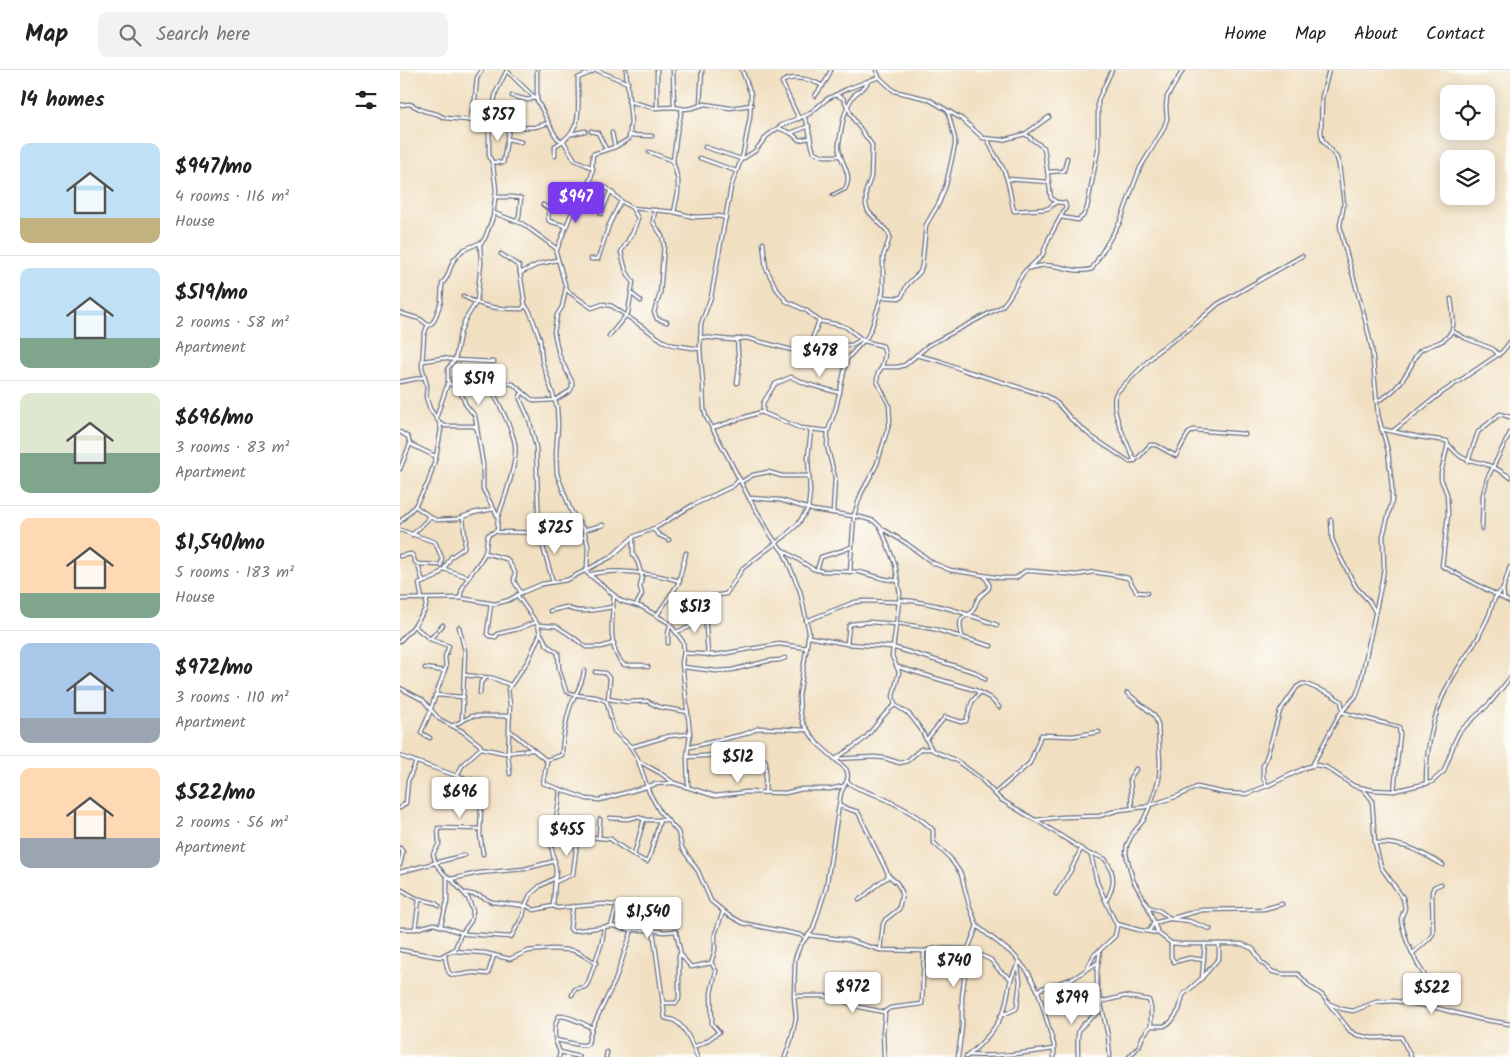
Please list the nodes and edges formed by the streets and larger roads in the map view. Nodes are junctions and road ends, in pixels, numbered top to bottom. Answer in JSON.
{"nodes":[{"id":1,"x":482,"y":70,"type":"edge"},
{"id":2,"x":507,"y":70,"type":"edge"},
{"id":3,"x":537,"y":70,"type":"edge"},
{"id":4,"x":596,"y":70,"type":"edge"},
{"id":5,"x":626,"y":70,"type":"edge"},
{"id":6,"x":657,"y":70,"type":"edge"},
{"id":7,"x":673,"y":70,"type":"edge"},
{"id":8,"x":702,"y":70,"type":"edge"},
{"id":9,"x":742,"y":70,"type":"edge"},
{"id":10,"x":831,"y":70,"type":"edge"},
{"id":11,"x":876,"y":70,"type":"edge"},
{"id":12,"x":1112,"y":70,"type":"edge"},
{"id":13,"x":1183,"y":70,"type":"edge"},
{"id":14,"x":1328,"y":70,"type":"edge"},
{"id":15,"x":879,"y":77,"type":"junction"},
{"id":16,"x":868,"y":80,"type":"junction"},
{"id":17,"x":628,"y":82,"type":"junction"},
{"id":18,"x":822,"y":86,"type":"junction"},
{"id":19,"x":835,"y":95,"type":"junction"},
{"id":20,"x":512,"y":96,"type":"dead end"},
{"id":21,"x":815,"y":96,"type":"dead end"},
{"id":22,"x":535,"y":99,"type":"junction"},
{"id":23,"x":628,"y":101,"type":"junction"},
{"id":24,"x":400,"y":104,"type":"edge"},
{"id":25,"x":700,"y":105,"type":"junction"},
{"id":26,"x":752,"y":105,"type":"junction"},
{"id":27,"x":674,"y":107,"type":"junction"},
{"id":28,"x":657,"y":108,"type":"junction"},
{"id":29,"x":847,"y":108,"type":"junction"},
{"id":30,"x":682,"y":109,"type":"junction"},
{"id":31,"x":948,"y":112,"type":"junction"},
{"id":32,"x":804,"y":117,"type":"junction"},
{"id":33,"x":1050,"y":117,"type":"dead end"},
{"id":34,"x":799,"y":119,"type":"junction"},
{"id":35,"x":470,"y":120,"type":"junction"},
{"id":36,"x":549,"y":124,"type":"junction"},
{"id":37,"x":490,"y":125,"type":"junction"},
{"id":38,"x":809,"y":126,"type":"junction"},
{"id":39,"x":509,"y":128,"type":"junction"},
{"id":40,"x":778,"y":128,"type":"junction"},
{"id":41,"x":585,"y":131,"type":"dead end"},
{"id":42,"x":591,"y":132,"type":"dead end"},
{"id":43,"x":612,"y":132,"type":"dead end"},
{"id":44,"x":791,"y":133,"type":"junction"},
{"id":45,"x":572,"y":134,"type":"junction"},
{"id":46,"x":629,"y":134,"type":"junction"},
{"id":47,"x":1025,"y":134,"type":"junction"},
{"id":48,"x":652,"y":136,"type":"dead end"},
{"id":49,"x":810,"y":138,"type":"junction"},
{"id":50,"x":508,"y":139,"type":"junction"},
{"id":51,"x":988,"y":139,"type":"junction"},
{"id":52,"x":521,"y":142,"type":"dead end"},
{"id":53,"x":563,"y":142,"type":"junction"},
{"id":54,"x":615,"y":147,"type":"junction"},
{"id":55,"x":705,"y":147,"type":"dead end"},
{"id":56,"x":606,"y":149,"type":"junction"},
{"id":57,"x":648,"y":152,"type":"dead end"},
{"id":58,"x":555,"y":156,"type":"dead end"},
{"id":59,"x":841,"y":156,"type":"junction"},
{"id":60,"x":700,"y":158,"type":"dead end"},
{"id":61,"x":1067,"y":158,"type":"dead end"},
{"id":62,"x":740,"y":159,"type":"junction"},
{"id":63,"x":673,"y":161,"type":"junction"},
{"id":64,"x":492,"y":162,"type":"junction"},
{"id":65,"x":592,"y":167,"type":"junction"},
{"id":66,"x":736,"y":171,"type":"junction"},
{"id":67,"x":1048,"y":172,"type":"junction"},
{"id":68,"x":1007,"y":179,"type":"junction"},
{"id":69,"x":589,"y":181,"type":"junction"},
{"id":70,"x":1049,"y":182,"type":"junction"},
{"id":71,"x":560,"y":187,"type":"dead end"},
{"id":72,"x":610,"y":192,"type":"junction"},
{"id":73,"x":833,"y":195,"type":"dead end"},
{"id":74,"x":496,"y":197,"type":"junction"},
{"id":75,"x":621,"y":201,"type":"junction"},
{"id":76,"x":578,"y":202,"type":"junction"},
{"id":77,"x":1056,"y":202,"type":"junction"},
{"id":78,"x":543,"y":205,"type":"dead end"},
{"id":79,"x":632,"y":208,"type":"junction"},
{"id":80,"x":655,"y":210,"type":"junction"},
{"id":81,"x":494,"y":212,"type":"junction"},
{"id":82,"x":674,"y":212,"type":"junction"},
{"id":83,"x":601,"y":214,"type":"dead end"},
{"id":84,"x":1061,"y":217,"type":"junction"},
{"id":85,"x":726,"y":218,"type":"junction"},
{"id":86,"x":517,"y":221,"type":"junction"},
{"id":87,"x":566,"y":226,"type":"junction"},
{"id":88,"x":763,"y":243,"type":"dead end"},
{"id":89,"x":480,"y":244,"type":"junction"},
{"id":90,"x":557,"y":249,"type":"junction"},
{"id":91,"x":501,"y":254,"type":"dead end"},
{"id":92,"x":1302,"y":256,"type":"dead end"},
{"id":93,"x":592,"y":259,"type":"dead end"},
{"id":94,"x":558,"y":260,"type":"junction"},
{"id":95,"x":1029,"y":268,"type":"junction"},
{"id":96,"x":520,"y":273,"type":"junction"},
{"id":97,"x":566,"y":288,"type":"junction"},
{"id":98,"x":632,"y":294,"type":"junction"},
{"id":99,"x":463,"y":296,"type":"dead end"},
{"id":100,"x":881,"y":297,"type":"junction"},
{"id":101,"x":1451,"y":299,"type":"dead end"},
{"id":102,"x":641,"y":301,"type":"dead end"},
{"id":103,"x":476,"y":304,"type":"junction"},
{"id":104,"x":525,"y":305,"type":"junction"},
{"id":105,"x":400,"y":313,"type":"edge"},
{"id":106,"x":627,"y":316,"type":"junction"},
{"id":107,"x":819,"y":321,"type":"junction"},
{"id":108,"x":667,"y":322,"type":"dead end"},
{"id":109,"x":428,"y":326,"type":"junction"},
{"id":110,"x":1452,"y":331,"type":"junction"},
{"id":111,"x":609,"y":336,"type":"dead end"},
{"id":112,"x":700,"y":337,"type":"junction"},
{"id":113,"x":737,"y":339,"type":"junction"},
{"id":114,"x":862,"y":340,"type":"junction"},
{"id":115,"x":1510,"y":342,"type":"edge"},
{"id":116,"x":700,"y":349,"type":"junction"},
{"id":117,"x":811,"y":350,"type":"junction"},
{"id":118,"x":916,"y":355,"type":"junction"},
{"id":119,"x":1499,"y":355,"type":"junction"},
{"id":120,"x":455,"y":360,"type":"junction"},
{"id":121,"x":423,"y":361,"type":"junction"},
{"id":122,"x":494,"y":362,"type":"dead end"},
{"id":123,"x":882,"y":367,"type":"junction"},
{"id":124,"x":425,"y":377,"type":"junction"},
{"id":125,"x":400,"y":382,"type":"edge"},
{"id":126,"x":448,"y":383,"type":"junction"},
{"id":127,"x":737,"y":383,"type":"dead end"},
{"id":128,"x":489,"y":385,"type":"junction"},
{"id":129,"x":459,"y":389,"type":"junction"},
{"id":130,"x":524,"y":391,"type":"junction"},
{"id":131,"x":840,"y":393,"type":"junction"},
{"id":132,"x":555,"y":400,"type":"junction"},
{"id":133,"x":1376,"y":401,"type":"junction"},
{"id":134,"x":763,"y":413,"type":"junction"},
{"id":135,"x":1510,"y":417,"type":"edge"},
{"id":136,"x":436,"y":418,"type":"junction"},
{"id":137,"x":439,"y":422,"type":"junction"},
{"id":138,"x":444,"y":426,"type":"junction"},
{"id":139,"x":712,"y":428,"type":"junction"},
{"id":140,"x":441,"y":429,"type":"junction"},
{"id":141,"x":478,"y":429,"type":"junction"},
{"id":142,"x":1381,"y":429,"type":"junction"},
{"id":143,"x":811,"y":430,"type":"junction"},
{"id":144,"x":828,"y":431,"type":"junction"},
{"id":145,"x":1393,"y":431,"type":"junction"},
{"id":146,"x":400,"y":432,"type":"edge"},
{"id":147,"x":1510,"y":433,"type":"edge"},
{"id":148,"x":1245,"y":434,"type":"dead end"},
{"id":149,"x":410,"y":444,"type":"junction"},
{"id":150,"x":1448,"y":444,"type":"junction"},
{"id":151,"x":436,"y":456,"type":"junction"},
{"id":152,"x":1135,"y":461,"type":"junction"},
{"id":153,"x":1468,"y":461,"type":"junction"},
{"id":154,"x":1492,"y":466,"type":"junction"},
{"id":155,"x":400,"y":469,"type":"edge"},
{"id":156,"x":810,"y":476,"type":"junction"},
{"id":157,"x":1510,"y":477,"type":"edge"},
{"id":158,"x":740,"y":480,"type":"junction"},
{"id":159,"x":749,"y":498,"type":"junction"},
{"id":160,"x":415,"y":506,"type":"junction"},
{"id":161,"x":494,"y":509,"type":"junction"},
{"id":162,"x":808,"y":509,"type":"junction"},
{"id":163,"x":833,"y":513,"type":"junction"},
{"id":164,"x":854,"y":516,"type":"junction"},
{"id":165,"x":430,"y":517,"type":"junction"},
{"id":166,"x":463,"y":517,"type":"junction"},
{"id":167,"x":498,"y":517,"type":"junction"},
{"id":168,"x":1331,"y":520,"type":"dead end"},
{"id":169,"x":400,"y":522,"type":"edge"},
{"id":170,"x":603,"y":525,"type":"dead end"},
{"id":171,"x":881,"y":528,"type":"junction"},
{"id":172,"x":653,"y":529,"type":"junction"},
{"id":173,"x":1482,"y":529,"type":"dead end"},
{"id":174,"x":400,"y":530,"type":"edge"},
{"id":175,"x":584,"y":530,"type":"junction"},
{"id":176,"x":496,"y":531,"type":"junction"},
{"id":177,"x":540,"y":533,"type":"junction"},
{"id":178,"x":412,"y":535,"type":"junction"},
{"id":179,"x":634,"y":536,"type":"junction"},
{"id":180,"x":586,"y":537,"type":"junction"},
{"id":181,"x":669,"y":540,"type":"dead end"},
{"id":182,"x":777,"y":542,"type":"junction"},
{"id":183,"x":851,"y":546,"type":"junction"},
{"id":184,"x":782,"y":550,"type":"junction"},
{"id":185,"x":485,"y":553,"type":"junction"},
{"id":186,"x":686,"y":553,"type":"dead end"},
{"id":187,"x":400,"y":556,"type":"edge"},
{"id":188,"x":418,"y":564,"type":"junction"},
{"id":189,"x":441,"y":565,"type":"junction"},
{"id":190,"x":1510,"y":567,"type":"edge"},
{"id":191,"x":445,"y":568,"type":"junction"},
{"id":192,"x":586,"y":570,"type":"junction"},
{"id":193,"x":817,"y":570,"type":"junction"},
{"id":194,"x":850,"y":572,"type":"junction"},
{"id":195,"x":641,"y":574,"type":"junction"},
{"id":196,"x":589,"y":575,"type":"junction"},
{"id":197,"x":984,"y":576,"type":"junction"},
{"id":198,"x":468,"y":577,"type":"junction"},
{"id":199,"x":680,"y":581,"type":"junction"},
{"id":200,"x":899,"y":581,"type":"junction"},
{"id":201,"x":423,"y":582,"type":"junction"},
{"id":202,"x":553,"y":582,"type":"junction"},
{"id":203,"x":1503,"y":590,"type":"junction"},
{"id":204,"x":1147,"y":593,"type":"dead end"},
{"id":205,"x":519,"y":594,"type":"junction"},
{"id":206,"x":1496,"y":595,"type":"junction"},
{"id":207,"x":614,"y":596,"type":"junction"},
{"id":208,"x":400,"y":598,"type":"edge"},
{"id":209,"x":428,"y":598,"type":"junction"},
{"id":210,"x":460,"y":598,"type":"junction"},
{"id":211,"x":1505,"y":598,"type":"junction"},
{"id":212,"x":422,"y":599,"type":"junction"},
{"id":213,"x":900,"y":601,"type":"junction"},
{"id":214,"x":1510,"y":602,"type":"edge"},
{"id":215,"x":491,"y":604,"type":"junction"},
{"id":216,"x":636,"y":605,"type":"junction"},
{"id":217,"x":613,"y":607,"type":"junction"},
{"id":218,"x":550,"y":610,"type":"dead end"},
{"id":219,"x":1376,"y":613,"type":"junction"},
{"id":220,"x":969,"y":614,"type":"junction"},
{"id":221,"x":657,"y":615,"type":"junction"},
{"id":222,"x":690,"y":620,"type":"dead end"},
{"id":223,"x":806,"y":621,"type":"junction"},
{"id":224,"x":443,"y":624,"type":"dead end"},
{"id":225,"x":537,"y":624,"type":"junction"},
{"id":226,"x":896,"y":624,"type":"junction"},
{"id":227,"x":670,"y":625,"type":"junction"},
{"id":228,"x":996,"y":625,"type":"dead end"},
{"id":229,"x":414,"y":626,"type":"junction"},
{"id":230,"x":459,"y":627,"type":"dead end"},
{"id":231,"x":540,"y":632,"type":"junction"},
{"id":232,"x":676,"y":632,"type":"junction"},
{"id":233,"x":962,"y":636,"type":"junction"},
{"id":234,"x":809,"y":637,"type":"junction"},
{"id":235,"x":430,"y":639,"type":"junction"},
{"id":236,"x":400,"y":641,"type":"edge"},
{"id":237,"x":614,"y":643,"type":"junction"},
{"id":238,"x":668,"y":644,"type":"dead end"},
{"id":239,"x":847,"y":644,"type":"junction"},
{"id":240,"x":991,"y":646,"type":"dead end"},
{"id":241,"x":892,"y":647,"type":"junction"},
{"id":242,"x":807,"y":648,"type":"junction"},
{"id":243,"x":684,"y":653,"type":"junction"},
{"id":244,"x":708,"y":655,"type":"junction"},
{"id":245,"x":785,"y":658,"type":"dead end"},
{"id":246,"x":648,"y":667,"type":"dead end"},
{"id":247,"x":683,"y":667,"type":"junction"},
{"id":248,"x":425,"y":668,"type":"dead end"},
{"id":249,"x":898,"y":668,"type":"junction"},
{"id":250,"x":444,"y":671,"type":"junction"},
{"id":251,"x":584,"y":671,"type":"dead end"},
{"id":252,"x":595,"y":672,"type":"dead end"},
{"id":253,"x":464,"y":675,"type":"junction"},
{"id":254,"x":486,"y":678,"type":"junction"},
{"id":255,"x":1510,"y":678,"type":"edge"},
{"id":256,"x":986,"y":679,"type":"dead end"},
{"id":257,"x":510,"y":686,"type":"junction"},
{"id":258,"x":400,"y":688,"type":"edge"},
{"id":259,"x":980,"y":692,"type":"junction"},
{"id":260,"x":480,"y":693,"type":"dead end"},
{"id":261,"x":1127,"y":693,"type":"dead end"},
{"id":262,"x":436,"y":696,"type":"junction"},
{"id":263,"x":576,"y":696,"type":"junction"},
{"id":264,"x":464,"y":697,"type":"junction"},
{"id":265,"x":607,"y":701,"type":"junction"},
{"id":266,"x":895,"y":705,"type":"junction"},
{"id":267,"x":999,"y":707,"type":"dead end"},
{"id":268,"x":431,"y":709,"type":"junction"},
{"id":269,"x":1342,"y":711,"type":"junction"},
{"id":270,"x":689,"y":712,"type":"junction"},
{"id":271,"x":510,"y":716,"type":"junction"},
{"id":272,"x":462,"y":720,"type":"junction"},
{"id":273,"x":452,"y":726,"type":"junction"},
{"id":274,"x":509,"y":730,"type":"junction"},
{"id":275,"x":808,"y":730,"type":"junction"},
{"id":276,"x":1099,"y":732,"type":"dead end"},
{"id":277,"x":690,"y":734,"type":"junction"},
{"id":278,"x":430,"y":738,"type":"dead end"},
{"id":279,"x":927,"y":739,"type":"junction"},
{"id":280,"x":631,"y":747,"type":"junction"},
{"id":281,"x":689,"y":747,"type":"junction"},
{"id":282,"x":481,"y":748,"type":"junction"},
{"id":283,"x":532,"y":750,"type":"junction"},
{"id":284,"x":932,"y":750,"type":"junction"},
{"id":285,"x":508,"y":753,"type":"junction"},
{"id":286,"x":400,"y":756,"type":"edge"},
{"id":287,"x":687,"y":757,"type":"junction"},
{"id":288,"x":834,"y":759,"type":"junction"},
{"id":289,"x":546,"y":760,"type":"junction"},
{"id":290,"x":639,"y":761,"type":"junction"},
{"id":291,"x":416,"y":762,"type":"junction"},
{"id":292,"x":1312,"y":766,"type":"junction"},
{"id":293,"x":1136,"y":769,"type":"dead end"},
{"id":294,"x":510,"y":774,"type":"dead end"},
{"id":295,"x":457,"y":776,"type":"junction"},
{"id":296,"x":847,"y":781,"type":"junction"},
{"id":297,"x":674,"y":783,"type":"junction"},
{"id":298,"x":1426,"y":784,"type":"junction"},
{"id":299,"x":688,"y":786,"type":"junction"},
{"id":300,"x":843,"y":786,"type":"junction"},
{"id":301,"x":1267,"y":786,"type":"junction"},
{"id":302,"x":646,"y":788,"type":"junction"},
{"id":303,"x":1362,"y":788,"type":"junction"},
{"id":304,"x":560,"y":789,"type":"junction"},
{"id":305,"x":1394,"y":791,"type":"junction"},
{"id":306,"x":765,"y":792,"type":"junction"},
{"id":307,"x":994,"y":794,"type":"junction"},
{"id":308,"x":839,"y":806,"type":"junction"},
{"id":309,"x":1150,"y":806,"type":"junction"},
{"id":310,"x":400,"y":808,"type":"edge"},
{"id":311,"x":1132,"y":808,"type":"junction"},
{"id":312,"x":610,"y":818,"type":"dead end"},
{"id":313,"x":600,"y":819,"type":"dead end"},
{"id":314,"x":644,"y":819,"type":"junction"},
{"id":315,"x":660,"y":820,"type":"junction"},
{"id":316,"x":666,"y":820,"type":"junction"},
{"id":317,"x":1035,"y":820,"type":"junction"},
{"id":318,"x":480,"y":829,"type":"junction"},
{"id":319,"x":554,"y":829,"type":"junction"},
{"id":320,"x":580,"y":836,"type":"junction"},
{"id":321,"x":599,"y":838,"type":"junction"},
{"id":322,"x":1375,"y":843,"type":"junction"},
{"id":323,"x":400,"y":848,"type":"edge"},
{"id":324,"x":1081,"y":849,"type":"junction"},
{"id":325,"x":483,"y":854,"type":"dead end"},
{"id":326,"x":465,"y":855,"type":"dead end"},
{"id":327,"x":634,"y":855,"type":"junction"},
{"id":328,"x":1091,"y":855,"type":"junction"},
{"id":329,"x":554,"y":861,"type":"junction"},
{"id":330,"x":436,"y":864,"type":"junction"},
{"id":331,"x":400,"y":865,"type":"edge"},
{"id":332,"x":1443,"y":865,"type":"dead end"},
{"id":333,"x":400,"y":872,"type":"edge"},
{"id":334,"x":889,"y":876,"type":"junction"},
{"id":335,"x":447,"y":877,"type":"junction"},
{"id":336,"x":555,"y":878,"type":"junction"},
{"id":337,"x":451,"y":880,"type":"junction"},
{"id":338,"x":554,"y":882,"type":"junction"},
{"id":339,"x":1441,"y":884,"type":"dead end"},
{"id":340,"x":400,"y":889,"type":"edge"},
{"id":341,"x":464,"y":893,"type":"junction"},
{"id":342,"x":1056,"y":894,"type":"dead end"},
{"id":343,"x":419,"y":900,"type":"junction"},
{"id":344,"x":859,"y":900,"type":"dead end"},
{"id":345,"x":1106,"y":901,"type":"junction"},
{"id":346,"x":1282,"y":904,"type":"dead end"},
{"id":347,"x":617,"y":905,"type":"junction"},
{"id":348,"x":649,"y":905,"type":"dead end"},
{"id":349,"x":439,"y":906,"type":"dead end"},
{"id":350,"x":525,"y":906,"type":"junction"},
{"id":351,"x":553,"y":906,"type":"junction"},
{"id":352,"x":573,"y":906,"type":"junction"},
{"id":353,"x":1148,"y":907,"type":"junction"},
{"id":354,"x":723,"y":912,"type":"junction"},
{"id":355,"x":1169,"y":918,"type":"junction"},
{"id":356,"x":1154,"y":923,"type":"junction"},
{"id":357,"x":1117,"y":924,"type":"junction"},
{"id":358,"x":441,"y":925,"type":"junction"},
{"id":359,"x":612,"y":926,"type":"junction"},
{"id":360,"x":977,"y":926,"type":"junction"},
{"id":361,"x":604,"y":928,"type":"junction"},
{"id":362,"x":400,"y":929,"type":"edge"},
{"id":363,"x":415,"y":929,"type":"junction"},
{"id":364,"x":1210,"y":929,"type":"dead end"},
{"id":365,"x":632,"y":930,"type":"junction"},
{"id":366,"x":653,"y":930,"type":"junction"},
{"id":367,"x":1149,"y":931,"type":"junction"},
{"id":368,"x":462,"y":932,"type":"junction"},
{"id":369,"x":1158,"y":933,"type":"junction"},
{"id":370,"x":808,"y":935,"type":"junction"},
{"id":371,"x":805,"y":938,"type":"junction"},
{"id":372,"x":1172,"y":942,"type":"junction"},
{"id":373,"x":1205,"y":944,"type":"junction"},
{"id":374,"x":1219,"y":944,"type":"junction"},
{"id":375,"x":968,"y":949,"type":"junction"},
{"id":376,"x":400,"y":950,"type":"edge"},
{"id":377,"x":880,"y":950,"type":"junction"},
{"id":378,"x":1100,"y":950,"type":"junction"},
{"id":379,"x":453,"y":951,"type":"junction"},
{"id":380,"x":924,"y":951,"type":"junction"},
{"id":381,"x":1412,"y":954,"type":"junction"},
{"id":382,"x":494,"y":955,"type":"junction"},
{"id":383,"x":681,"y":955,"type":"junction"},
{"id":384,"x":445,"y":956,"type":"junction"},
{"id":385,"x":1204,"y":960,"type":"junction"},
{"id":386,"x":711,"y":962,"type":"junction"},
{"id":387,"x":1020,"y":962,"type":"junction"},
{"id":388,"x":1098,"y":962,"type":"junction"},
{"id":389,"x":596,"y":963,"type":"junction"},
{"id":390,"x":1017,"y":966,"type":"junction"},
{"id":391,"x":1086,"y":970,"type":"junction"},
{"id":392,"x":1202,"y":978,"type":"junction"},
{"id":393,"x":1011,"y":979,"type":"junction"},
{"id":394,"x":1038,"y":991,"type":"junction"},
{"id":395,"x":572,"y":995,"type":"dead end"},
{"id":396,"x":794,"y":996,"type":"junction"},
{"id":397,"x":1100,"y":1002,"type":"junction"},
{"id":398,"x":663,"y":1003,"type":"junction"},
{"id":399,"x":1328,"y":1003,"type":"junction"},
{"id":400,"x":1433,"y":1007,"type":"junction"},
{"id":401,"x":1101,"y":1010,"type":"junction"},
{"id":402,"x":884,"y":1012,"type":"junction"},
{"id":403,"x":1000,"y":1016,"type":"junction"},
{"id":404,"x":1510,"y":1024,"type":"edge"},
{"id":405,"x":1152,"y":1026,"type":"junction"},
{"id":406,"x":592,"y":1028,"type":"junction"},
{"id":407,"x":556,"y":1040,"type":"junction"},
{"id":408,"x":694,"y":1047,"type":"junction"},
{"id":409,"x":1054,"y":1048,"type":"junction"},
{"id":410,"x":560,"y":1052,"type":"junction"},
{"id":411,"x":606,"y":1052,"type":"dead end"},
{"id":412,"x":968,"y":1056,"type":"edge"},
{"id":413,"x":559,"y":1057,"type":"edge"},
{"id":414,"x":580,"y":1057,"type":"edge"},
{"id":415,"x":606,"y":1057,"type":"edge"},
{"id":416,"x":697,"y":1057,"type":"edge"},
{"id":417,"x":784,"y":1057,"type":"edge"},
{"id":418,"x":884,"y":1057,"type":"edge"},
{"id":419,"x":958,"y":1057,"type":"edge"},
{"id":420,"x":1054,"y":1057,"type":"edge"},
{"id":421,"x":1078,"y":1057,"type":"edge"},
{"id":422,"x":1110,"y":1057,"type":"edge"},
{"id":423,"x":1129,"y":1057,"type":"edge"},
{"id":424,"x":1411,"y":1057,"type":"edge"}],
"edges":[{"from":1,"to":35,"type":"street"},
{"from":2,"to":22,"type":"street"},
{"from":2,"to":37,"type":"street"},
{"from":3,"to":22,"type":"street"},
{"from":4,"to":17,"type":"street"},
{"from":4,"to":45,"type":"street"},
{"from":5,"to":17,"type":"street"},
{"from":6,"to":28,"type":"street"},
{"from":7,"to":27,"type":"street"},
{"from":8,"to":25,"type":"street"},
{"from":9,"to":26,"type":"street"},
{"from":10,"to":18,"type":"street"},
{"from":11,"to":15,"type":"street"},
{"from":12,"to":84,"type":"street"},
{"from":13,"to":95,"type":"street"},
{"from":14,"to":133,"type":"street"},
{"from":15,"to":16,"type":"street"},
{"from":15,"to":31,"type":"street"},
{"from":16,"to":19,"type":"street"},
{"from":16,"to":29,"type":"street"},
{"from":17,"to":23,"type":"street"},
{"from":18,"to":21,"type":"street"},
{"from":18,"to":34,"type":"street"},
{"from":19,"to":29,"type":"street"},
{"from":19,"to":32,"type":"street"},
{"from":20,"to":22,"type":"street"},
{"from":22,"to":36,"type":"street"},
{"from":23,"to":28,"type":"street"},
{"from":23,"to":46,"type":"street"},
{"from":24,"to":35,"type":"street"},
{"from":25,"to":26,"type":"street"},
{"from":25,"to":30,"type":"street"},
{"from":26,"to":62,"type":"street"},
{"from":27,"to":28,"type":"street"},
{"from":27,"to":30,"type":"street"},
{"from":29,"to":59,"type":"street"},
{"from":29,"to":100,"type":"street"},
{"from":30,"to":63,"type":"street"},
{"from":31,"to":51,"type":"street"},
{"from":31,"to":100,"type":"street"},
{"from":32,"to":34,"type":"street"},
{"from":32,"to":38,"type":"street"},
{"from":33,"to":47,"type":"street"},
{"from":34,"to":40,"type":"street"},
{"from":35,"to":37,"type":"street"},
{"from":36,"to":39,"type":"street"},
{"from":36,"to":53,"type":"street"},
{"from":37,"to":39,"type":"street"},
{"from":37,"to":64,"type":"street"},
{"from":38,"to":44,"type":"street"},
{"from":38,"to":49,"type":"street"},
{"from":39,"to":50,"type":"street"},
{"from":40,"to":44,"type":"street"},
{"from":40,"to":62,"type":"street"},
{"from":41,"to":45,"type":"street"},
{"from":42,"to":56,"type":"street"},
{"from":43,"to":54,"type":"street"},
{"from":44,"to":49,"type":"street"},
{"from":45,"to":53,"type":"street"},
{"from":46,"to":48,"type":"street"},
{"from":46,"to":54,"type":"street"},
{"from":47,"to":51,"type":"street"},
{"from":47,"to":67,"type":"street"},
{"from":49,"to":59,"type":"street"},
{"from":50,"to":52,"type":"street"},
{"from":50,"to":64,"type":"street"},
{"from":51,"to":68,"type":"street"},
{"from":53,"to":58,"type":"street"},
{"from":53,"to":65,"type":"street"},
{"from":54,"to":56,"type":"street"},
{"from":55,"to":62,"type":"street"},
{"from":56,"to":65,"type":"street"},
{"from":57,"to":63,"type":"street"},
{"from":59,"to":73,"type":"street"},
{"from":60,"to":66,"type":"street"},
{"from":61,"to":67,"type":"street"},
{"from":62,"to":66,"type":"street"},
{"from":63,"to":82,"type":"street"},
{"from":64,"to":74,"type":"street"},
{"from":65,"to":69,"type":"street"},
{"from":66,"to":85,"type":"street"},
{"from":67,"to":70,"type":"street"},
{"from":68,"to":70,"type":"street"},
{"from":68,"to":77,"type":"street"},
{"from":69,"to":72,"type":"street"},
{"from":69,"to":76,"type":"street"},
{"from":70,"to":77,"type":"street"},
{"from":71,"to":76,"type":"street"},
{"from":72,"to":75,"type":"street"},
{"from":72,"to":83,"type":"street"},
{"from":74,"to":81,"type":"street"},
{"from":74,"to":86,"type":"street"},
{"from":75,"to":79,"type":"street"},
{"from":75,"to":93,"type":"street"},
{"from":76,"to":87,"type":"street"},
{"from":77,"to":84,"type":"street"},
{"from":78,"to":87,"type":"street"},
{"from":79,"to":80,"type":"street"},
{"from":79,"to":98,"type":"street"},
{"from":80,"to":82,"type":"street"},
{"from":80,"to":108,"type":"street"},
{"from":81,"to":86,"type":"street"},
{"from":81,"to":89,"type":"street"},
{"from":82,"to":85,"type":"street"},
{"from":84,"to":95,"type":"street"},
{"from":85,"to":112,"type":"street"},
{"from":86,"to":90,"type":"street"},
{"from":87,"to":90,"type":"street"},
{"from":88,"to":107,"type":"street"},
{"from":89,"to":103,"type":"street"},
{"from":89,"to":109,"type":"street"},
{"from":90,"to":94,"type":"street"},
{"from":91,"to":96,"type":"street"},
{"from":92,"to":152,"type":"street"},
{"from":94,"to":96,"type":"street"},
{"from":94,"to":97,"type":"street"},
{"from":95,"to":118,"type":"street"},
{"from":96,"to":104,"type":"street"},
{"from":97,"to":106,"type":"street"},
{"from":97,"to":132,"type":"street"},
{"from":98,"to":102,"type":"street"},
{"from":98,"to":106,"type":"street"},
{"from":99,"to":103,"type":"street"},
{"from":100,"to":114,"type":"street"},
{"from":101,"to":110,"type":"street"},
{"from":103,"to":104,"type":"street"},
{"from":103,"to":120,"type":"street"},
{"from":104,"to":132,"type":"street"},
{"from":105,"to":109,"type":"street"},
{"from":106,"to":111,"type":"street"},
{"from":106,"to":116,"type":"street"},
{"from":107,"to":114,"type":"street"},
{"from":107,"to":117,"type":"street"},
{"from":109,"to":121,"type":"street"},
{"from":110,"to":119,"type":"street"},
{"from":110,"to":133,"type":"street"},
{"from":112,"to":113,"type":"street"},
{"from":112,"to":116,"type":"street"},
{"from":113,"to":117,"type":"street"},
{"from":113,"to":127,"type":"street"},
{"from":114,"to":117,"type":"street"},
{"from":114,"to":123,"type":"street"},
{"from":114,"to":131,"type":"street"},
{"from":115,"to":119,"type":"street"},
{"from":116,"to":139,"type":"street"},
{"from":118,"to":123,"type":"street"},
{"from":118,"to":152,"type":"street"},
{"from":119,"to":145,"type":"street"},
{"from":120,"to":121,"type":"street"},
{"from":120,"to":122,"type":"street"},
{"from":120,"to":126,"type":"street"},
{"from":121,"to":124,"type":"street"},
{"from":123,"to":164,"type":"street"},
{"from":124,"to":125,"type":"street"},
{"from":124,"to":136,"type":"street"},
{"from":126,"to":129,"type":"street"},
{"from":126,"to":136,"type":"street"},
{"from":128,"to":129,"type":"street"},
{"from":128,"to":130,"type":"street"},
{"from":128,"to":167,"type":"street"},
{"from":129,"to":141,"type":"street"},
{"from":130,"to":132,"type":"street"},
{"from":130,"to":177,"type":"street"},
{"from":131,"to":134,"type":"street"},
{"from":131,"to":144,"type":"street"},
{"from":132,"to":175,"type":"street"},
{"from":133,"to":142,"type":"street"},
{"from":134,"to":139,"type":"street"},
{"from":134,"to":143,"type":"street"},
{"from":135,"to":153,"type":"street"},
{"from":136,"to":137,"type":"street"},
{"from":137,"to":138,"type":"street"},
{"from":137,"to":140,"type":"street"},
{"from":138,"to":140,"type":"street"},
{"from":138,"to":141,"type":"street"},
{"from":139,"to":158,"type":"street"},
{"from":140,"to":151,"type":"street"},
{"from":141,"to":161,"type":"street"},
{"from":142,"to":145,"type":"street"},
{"from":142,"to":219,"type":"street"},
{"from":143,"to":144,"type":"street"},
{"from":143,"to":156,"type":"street"},
{"from":144,"to":163,"type":"street"},
{"from":145,"to":150,"type":"street"},
{"from":146,"to":149,"type":"street"},
{"from":147,"to":154,"type":"street"},
{"from":148,"to":152,"type":"street"},
{"from":149,"to":151,"type":"street"},
{"from":149,"to":155,"type":"street"},
{"from":150,"to":153,"type":"street"},
{"from":150,"to":206,"type":"street"},
{"from":151,"to":160,"type":"street"},
{"from":153,"to":154,"type":"street"},
{"from":154,"to":157,"type":"street"},
{"from":154,"to":173,"type":"street"},
{"from":156,"to":158,"type":"street"},
{"from":156,"to":162,"type":"street"},
{"from":158,"to":159,"type":"street"},
{"from":158,"to":172,"type":"street"},
{"from":159,"to":162,"type":"street"},
{"from":159,"to":182,"type":"street"},
{"from":160,"to":165,"type":"street"},
{"from":160,"to":169,"type":"street"},
{"from":161,"to":166,"type":"street"},
{"from":161,"to":167,"type":"street"},
{"from":162,"to":163,"type":"street"},
{"from":162,"to":182,"type":"street"},
{"from":163,"to":164,"type":"street"},
{"from":164,"to":171,"type":"street"},
{"from":164,"to":183,"type":"street"},
{"from":165,"to":166,"type":"street"},
{"from":165,"to":178,"type":"street"},
{"from":166,"to":191,"type":"street"},
{"from":167,"to":176,"type":"street"},
{"from":168,"to":219,"type":"street"},
{"from":170,"to":175,"type":"street"},
{"from":171,"to":197,"type":"street"},
{"from":171,"to":200,"type":"street"},
{"from":172,"to":179,"type":"street"},
{"from":172,"to":181,"type":"street"},
{"from":174,"to":178,"type":"street"},
{"from":175,"to":180,"type":"street"},
{"from":176,"to":177,"type":"street"},
{"from":176,"to":185,"type":"street"},
{"from":177,"to":180,"type":"street"},
{"from":177,"to":202,"type":"street"},
{"from":178,"to":189,"type":"street"},
{"from":179,"to":192,"type":"street"},
{"from":179,"to":195,"type":"street"},
{"from":180,"to":192,"type":"street"},
{"from":182,"to":184,"type":"street"},
{"from":182,"to":244,"type":"street"},
{"from":183,"to":193,"type":"street"},
{"from":183,"to":194,"type":"street"},
{"from":184,"to":193,"type":"street"},
{"from":184,"to":223,"type":"street"},
{"from":185,"to":198,"type":"street"},
{"from":185,"to":205,"type":"street"},
{"from":186,"to":199,"type":"street"},
{"from":187,"to":188,"type":"street"},
{"from":188,"to":189,"type":"street"},
{"from":188,"to":201,"type":"street"},
{"from":189,"to":191,"type":"street"},
{"from":190,"to":203,"type":"street"},
{"from":191,"to":198,"type":"street"},
{"from":191,"to":201,"type":"street"},
{"from":192,"to":196,"type":"street"},
{"from":192,"to":202,"type":"street"},
{"from":193,"to":194,"type":"street"},
{"from":194,"to":200,"type":"street"},
{"from":195,"to":196,"type":"street"},
{"from":195,"to":199,"type":"street"},
{"from":195,"to":216,"type":"street"},
{"from":196,"to":207,"type":"street"},
{"from":197,"to":204,"type":"street"},
{"from":197,"to":220,"type":"street"},
{"from":198,"to":210,"type":"street"},
{"from":199,"to":221,"type":"street"},
{"from":200,"to":213,"type":"street"},
{"from":201,"to":212,"type":"street"},
{"from":202,"to":205,"type":"street"},
{"from":203,"to":206,"type":"street"},
{"from":203,"to":211,"type":"street"},
{"from":205,"to":215,"type":"street"},
{"from":205,"to":225,"type":"street"},
{"from":206,"to":211,"type":"street"},
{"from":206,"to":298,"type":"street"},
{"from":207,"to":216,"type":"street"},
{"from":207,"to":217,"type":"street"},
{"from":208,"to":212,"type":"street"},
{"from":209,"to":210,"type":"street"},
{"from":209,"to":212,"type":"street"},
{"from":209,"to":229,"type":"street"},
{"from":210,"to":215,"type":"street"},
{"from":211,"to":214,"type":"street"},
{"from":213,"to":220,"type":"street"},
{"from":213,"to":223,"type":"street"},
{"from":213,"to":226,"type":"street"},
{"from":215,"to":225,"type":"street"},
{"from":216,"to":221,"type":"street"},
{"from":217,"to":218,"type":"street"},
{"from":217,"to":237,"type":"street"},
{"from":219,"to":269,"type":"street"},
{"from":220,"to":228,"type":"street"},
{"from":220,"to":233,"type":"street"},
{"from":221,"to":227,"type":"street"},
{"from":222,"to":232,"type":"street"},
{"from":223,"to":234,"type":"street"},
{"from":224,"to":235,"type":"street"},
{"from":225,"to":231,"type":"street"},
{"from":225,"to":237,"type":"street"},
{"from":226,"to":233,"type":"street"},
{"from":226,"to":239,"type":"street"},
{"from":226,"to":241,"type":"street"},
{"from":227,"to":232,"type":"street"},
{"from":227,"to":238,"type":"street"},
{"from":229,"to":235,"type":"street"},
{"from":229,"to":236,"type":"street"},
{"from":230,"to":253,"type":"street"},
{"from":231,"to":257,"type":"street"},
{"from":231,"to":263,"type":"street"},
{"from":232,"to":243,"type":"street"},
{"from":233,"to":240,"type":"street"},
{"from":234,"to":239,"type":"street"},
{"from":234,"to":242,"type":"street"},
{"from":235,"to":250,"type":"street"},
{"from":237,"to":246,"type":"street"},
{"from":239,"to":241,"type":"street"},
{"from":241,"to":249,"type":"street"},
{"from":241,"to":256,"type":"street"},
{"from":242,"to":244,"type":"street"},
{"from":242,"to":275,"type":"street"},
{"from":243,"to":244,"type":"street"},
{"from":243,"to":247,"type":"street"},
{"from":245,"to":247,"type":"street"},
{"from":247,"to":270,"type":"street"},
{"from":248,"to":250,"type":"street"},
{"from":249,"to":259,"type":"street"},
{"from":249,"to":266,"type":"street"},
{"from":250,"to":262,"type":"street"},
{"from":251,"to":263,"type":"street"},
{"from":252,"to":265,"type":"street"},
{"from":253,"to":254,"type":"street"},
{"from":253,"to":264,"type":"street"},
{"from":254,"to":257,"type":"street"},
{"from":254,"to":260,"type":"street"},
{"from":255,"to":298,"type":"street"},
{"from":257,"to":271,"type":"street"},
{"from":258,"to":268,"type":"street"},
{"from":259,"to":267,"type":"street"},
{"from":259,"to":279,"type":"street"},
{"from":261,"to":309,"type":"street"},
{"from":262,"to":264,"type":"street"},
{"from":262,"to":268,"type":"street"},
{"from":263,"to":265,"type":"street"},
{"from":263,"to":289,"type":"street"},
{"from":264,"to":272,"type":"street"},
{"from":265,"to":270,"type":"street"},
{"from":265,"to":280,"type":"street"},
{"from":266,"to":279,"type":"street"},
{"from":266,"to":288,"type":"street"},
{"from":268,"to":273,"type":"street"},
{"from":268,"to":278,"type":"street"},
{"from":269,"to":292,"type":"street"},
{"from":269,"to":301,"type":"street"},
{"from":269,"to":305,"type":"street"},
{"from":270,"to":277,"type":"street"},
{"from":271,"to":272,"type":"street"},
{"from":271,"to":274,"type":"street"},
{"from":272,"to":273,"type":"street"},
{"from":273,"to":282,"type":"street"},
{"from":274,"to":283,"type":"street"},
{"from":274,"to":285,"type":"street"},
{"from":275,"to":281,"type":"street"},
{"from":275,"to":288,"type":"street"},
{"from":276,"to":307,"type":"street"},
{"from":277,"to":280,"type":"street"},
{"from":277,"to":281,"type":"street"},
{"from":279,"to":284,"type":"street"},
{"from":280,"to":290,"type":"street"},
{"from":281,"to":287,"type":"street"},
{"from":282,"to":285,"type":"street"},
{"from":282,"to":295,"type":"street"},
{"from":283,"to":285,"type":"street"},
{"from":283,"to":289,"type":"street"},
{"from":284,"to":288,"type":"street"},
{"from":284,"to":307,"type":"street"},
{"from":285,"to":294,"type":"street"},
{"from":286,"to":291,"type":"street"},
{"from":287,"to":299,"type":"street"},
{"from":287,"to":306,"type":"street"},
{"from":288,"to":296,"type":"street"},
{"from":289,"to":304,"type":"street"},
{"from":290,"to":297,"type":"street"},
{"from":290,"to":302,"type":"street"},
{"from":291,"to":295,"type":"street"},
{"from":291,"to":310,"type":"street"},
{"from":292,"to":301,"type":"street"},
{"from":292,"to":303,"type":"street"},
{"from":293,"to":311,"type":"street"},
{"from":295,"to":318,"type":"street"},
{"from":296,"to":300,"type":"street"},
{"from":296,"to":360,"type":"street"},
{"from":297,"to":299,"type":"street"},
{"from":297,"to":302,"type":"street"},
{"from":298,"to":305,"type":"street"},
{"from":299,"to":306,"type":"street"},
{"from":300,"to":306,"type":"street"},
{"from":300,"to":308,"type":"street"},
{"from":301,"to":309,"type":"street"},
{"from":302,"to":304,"type":"street"},
{"from":302,"to":316,"type":"street"},
{"from":303,"to":305,"type":"street"},
{"from":303,"to":322,"type":"street"},
{"from":304,"to":319,"type":"street"},
{"from":307,"to":317,"type":"street"},
{"from":308,"to":334,"type":"street"},
{"from":308,"to":370,"type":"street"},
{"from":309,"to":311,"type":"street"},
{"from":309,"to":353,"type":"street"},
{"from":311,"to":317,"type":"street"},
{"from":312,"to":314,"type":"street"},
{"from":313,"to":321,"type":"street"},
{"from":314,"to":315,"type":"street"},
{"from":314,"to":327,"type":"street"},
{"from":315,"to":316,"type":"street"},
{"from":315,"to":327,"type":"street"},
{"from":316,"to":354,"type":"street"},
{"from":317,"to":324,"type":"street"},
{"from":318,"to":325,"type":"street"},
{"from":318,"to":330,"type":"street"},
{"from":319,"to":320,"type":"street"},
{"from":319,"to":329,"type":"street"},
{"from":320,"to":321,"type":"street"},
{"from":320,"to":338,"type":"street"},
{"from":321,"to":327,"type":"street"},
{"from":322,"to":332,"type":"street"},
{"from":322,"to":381,"type":"street"},
{"from":323,"to":331,"type":"street"},
{"from":324,"to":328,"type":"street"},
{"from":324,"to":342,"type":"street"},
{"from":326,"to":330,"type":"street"},
{"from":328,"to":345,"type":"street"},
{"from":328,"to":345,"type":"street"},
{"from":329,"to":336,"type":"street"},
{"from":329,"to":337,"type":"street"},
{"from":330,"to":333,"type":"street"},
{"from":330,"to":335,"type":"street"},
{"from":334,"to":344,"type":"street"},
{"from":334,"to":377,"type":"street"},
{"from":335,"to":337,"type":"street"},
{"from":335,"to":358,"type":"street"},
{"from":336,"to":338,"type":"street"},
{"from":336,"to":350,"type":"street"},
{"from":337,"to":341,"type":"street"},
{"from":338,"to":351,"type":"street"},
{"from":339,"to":381,"type":"street"},
{"from":340,"to":343,"type":"street"},
{"from":341,"to":350,"type":"street"},
{"from":341,"to":368,"type":"street"},
{"from":343,"to":349,"type":"street"},
{"from":343,"to":363,"type":"street"},
{"from":345,"to":357,"type":"street"},
{"from":346,"to":355,"type":"street"},
{"from":347,"to":348,"type":"street"},
{"from":347,"to":352,"type":"street"},
{"from":347,"to":359,"type":"street"},
{"from":350,"to":351,"type":"street"},
{"from":350,"to":368,"type":"street"},
{"from":351,"to":352,"type":"street"},
{"from":352,"to":361,"type":"street"},
{"from":353,"to":355,"type":"street"},
{"from":353,"to":356,"type":"street"},
{"from":354,"to":371,"type":"street"},
{"from":354,"to":386,"type":"street"},
{"from":355,"to":356,"type":"street"},
{"from":355,"to":364,"type":"street"},
{"from":356,"to":367,"type":"street"},
{"from":356,"to":369,"type":"street"},
{"from":357,"to":367,"type":"street"},
{"from":357,"to":378,"type":"street"},
{"from":358,"to":363,"type":"street"},
{"from":358,"to":368,"type":"street"},
{"from":359,"to":361,"type":"street"},
{"from":359,"to":365,"type":"street"},
{"from":360,"to":375,"type":"street"},
{"from":360,"to":387,"type":"street"},
{"from":361,"to":389,"type":"street"},
{"from":362,"to":363,"type":"street"},
{"from":365,"to":366,"type":"street"},
{"from":365,"to":406,"type":"street"},
{"from":366,"to":383,"type":"street"},
{"from":366,"to":398,"type":"street"},
{"from":367,"to":369,"type":"street"},
{"from":368,"to":379,"type":"street"},
{"from":369,"to":372,"type":"street"},
{"from":370,"to":371,"type":"street"},
{"from":370,"to":377,"type":"street"},
{"from":371,"to":396,"type":"street"},
{"from":372,"to":373,"type":"street"},
{"from":372,"to":385,"type":"street"},
{"from":373,"to":374,"type":"street"},
{"from":373,"to":385,"type":"street"},
{"from":374,"to":392,"type":"street"},
{"from":374,"to":399,"type":"street"},
{"from":375,"to":380,"type":"street"},
{"from":375,"to":393,"type":"street"},
{"from":375,"to":419,"type":"street"},
{"from":376,"to":384,"type":"street"},
{"from":377,"to":380,"type":"street"},
{"from":378,"to":388,"type":"street"},
{"from":378,"to":391,"type":"street"},
{"from":379,"to":382,"type":"street"},
{"from":379,"to":384,"type":"street"},
{"from":380,"to":402,"type":"street"},
{"from":381,"to":400,"type":"street"},
{"from":382,"to":384,"type":"street"},
{"from":382,"to":389,"type":"street"},
{"from":383,"to":386,"type":"street"},
{"from":383,"to":398,"type":"street"},
{"from":385,"to":392,"type":"street"},
{"from":386,"to":408,"type":"street"},
{"from":387,"to":390,"type":"street"},
{"from":387,"to":394,"type":"street"},
{"from":388,"to":391,"type":"street"},
{"from":388,"to":397,"type":"street"},
{"from":389,"to":395,"type":"street"},
{"from":390,"to":393,"type":"street"},
{"from":390,"to":403,"type":"street"},
{"from":391,"to":394,"type":"street"},
{"from":392,"to":405,"type":"street"},
{"from":393,"to":403,"type":"street"},
{"from":394,"to":409,"type":"street"},
{"from":396,"to":402,"type":"street"},
{"from":396,"to":417,"type":"street"},
{"from":397,"to":401,"type":"street"},
{"from":397,"to":405,"type":"street"},
{"from":398,"to":408,"type":"street"},
{"from":399,"to":400,"type":"street"},
{"from":399,"to":424,"type":"street"},
{"from":400,"to":404,"type":"street"},
{"from":401,"to":421,"type":"street"},
{"from":401,"to":422,"type":"street"},
{"from":402,"to":418,"type":"street"},
{"from":403,"to":412,"type":"street"},
{"from":405,"to":423,"type":"street"},
{"from":406,"to":407,"type":"street"},
{"from":406,"to":407,"type":"street"},
{"from":407,"to":410,"type":"street"},
{"from":408,"to":416,"type":"street"},
{"from":409,"to":412,"type":"street"},
{"from":409,"to":420,"type":"street"},
{"from":410,"to":413,"type":"street"},
{"from":410,"to":414,"type":"street"},
{"from":411,"to":415,"type":"street"}]}
